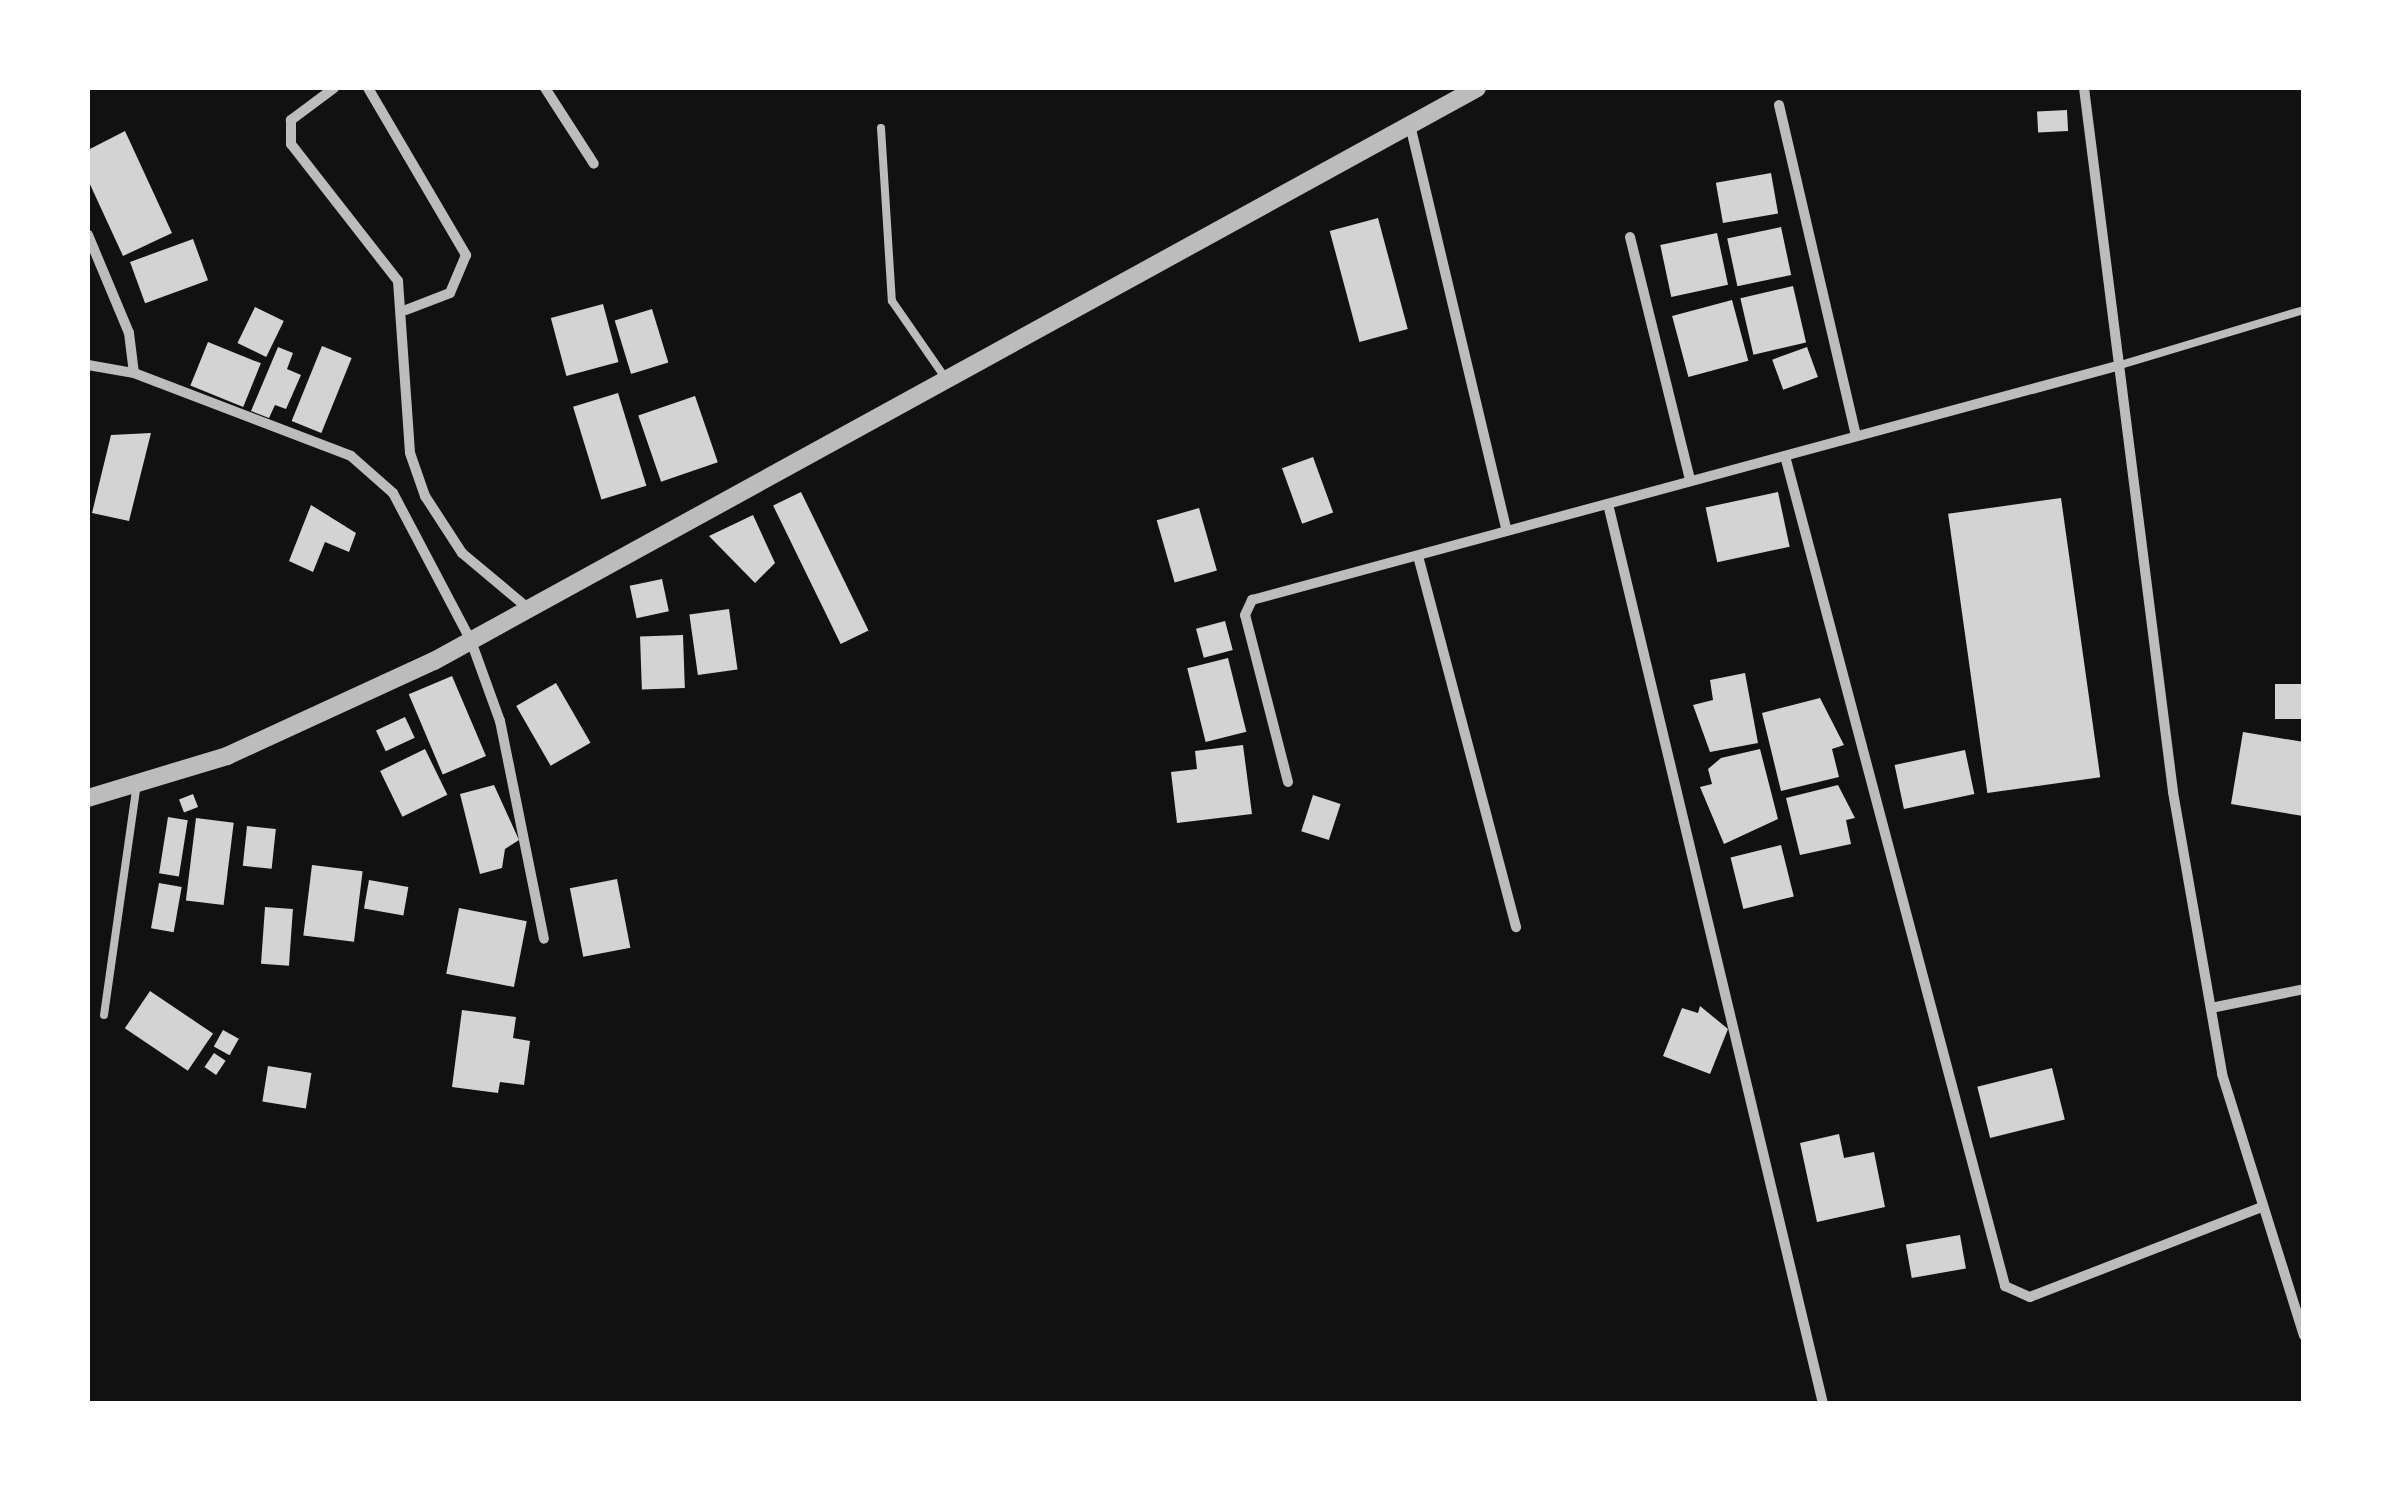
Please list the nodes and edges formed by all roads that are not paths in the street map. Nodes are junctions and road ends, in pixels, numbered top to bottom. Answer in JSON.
{"nodes":[{"id":1,"x":334,"y":88,"type":"edge"},
{"id":2,"x":368,"y":88,"type":"edge"},
{"id":3,"x":546,"y":88,"type":"edge"},
{"id":4,"x":1477,"y":88,"type":"edge"},
{"id":5,"x":2084,"y":88,"type":"edge"},
{"id":6,"x":1779,"y":105,"type":"dead end"},
{"id":7,"x":1410,"y":124,"type":"junction"},
{"id":8,"x":880,"y":128,"type":"dead end"},
{"id":9,"x":594,"y":164,"type":"dead end"},
{"id":10,"x":88,"y":234,"type":"edge"},
{"id":11,"x":1630,"y":237,"type":"dead end"},
{"id":12,"x":406,"y":310,"type":"junction"},
{"id":13,"x":2304,"y":310,"type":"edge"},
{"id":14,"x":88,"y":365,"type":"edge"},
{"id":15,"x":2117,"y":366,"type":"junction"},
{"id":16,"x":134,"y":373,"type":"junction"},
{"id":17,"x":944,"y":376,"type":"junction"},
{"id":18,"x":1856,"y":435,"type":"junction"},
{"id":19,"x":1786,"y":456,"type":"junction"},
{"id":20,"x":1690,"y":480,"type":"junction"},
{"id":21,"x":1608,"y":504,"type":"junction"},
{"id":22,"x":1507,"y":531,"type":"junction"},
{"id":23,"x":1418,"y":556,"type":"junction"},
{"id":24,"x":528,"y":609,"type":"junction"},
{"id":25,"x":471,"y":642,"type":"junction"},
{"id":26,"x":1288,"y":782,"type":"dead end"},
{"id":27,"x":136,"y":789,"type":"junction"},
{"id":28,"x":88,"y":798,"type":"edge"},
{"id":29,"x":1516,"y":927,"type":"dead end"},
{"id":30,"x":544,"y":939,"type":"dead end"},
{"id":31,"x":2304,"y":989,"type":"edge"},
{"id":32,"x":2210,"y":1008,"type":"junction"},
{"id":33,"x":104,"y":1014,"type":"dead end"},
{"id":34,"x":2260,"y":1208,"type":"junction"},
{"id":35,"x":2304,"y":1335,"type":"edge"},
{"id":36,"x":1823,"y":1404,"type":"edge"}],
"edges":[{"from":1,"to":12,"type":"street"},
{"from":2,"to":12,"type":"street"},
{"from":3,"to":9,"type":"street"},
{"from":4,"to":7,"type":"street"},
{"from":5,"to":15,"type":"street"},
{"from":6,"to":18,"type":"street"},
{"from":7,"to":17,"type":"street"},
{"from":7,"to":22,"type":"street"},
{"from":8,"to":17,"type":"lane"},
{"from":10,"to":16,"type":"street"},
{"from":11,"to":20,"type":"street"},
{"from":12,"to":24,"type":"street"},
{"from":13,"to":15,"type":"lane"},
{"from":14,"to":16,"type":"street"},
{"from":15,"to":18,"type":"street"},
{"from":15,"to":32,"type":"street"},
{"from":16,"to":25,"type":"street"},
{"from":17,"to":24,"type":"street"},
{"from":18,"to":19,"type":"street"},
{"from":19,"to":20,"type":"street"},
{"from":19,"to":34,"type":"street"},
{"from":20,"to":21,"type":"street"},
{"from":21,"to":22,"type":"street"},
{"from":21,"to":36,"type":"street"},
{"from":22,"to":23,"type":"street"},
{"from":23,"to":26,"type":"street"},
{"from":23,"to":29,"type":"street"},
{"from":24,"to":25,"type":"street"},
{"from":25,"to":27,"type":"street"},
{"from":25,"to":30,"type":"street"},
{"from":27,"to":28,"type":"street"},
{"from":27,"to":33,"type":"lane"},
{"from":31,"to":32,"type":"street"},
{"from":32,"to":34,"type":"street"},
{"from":34,"to":35,"type":"street"}]}
